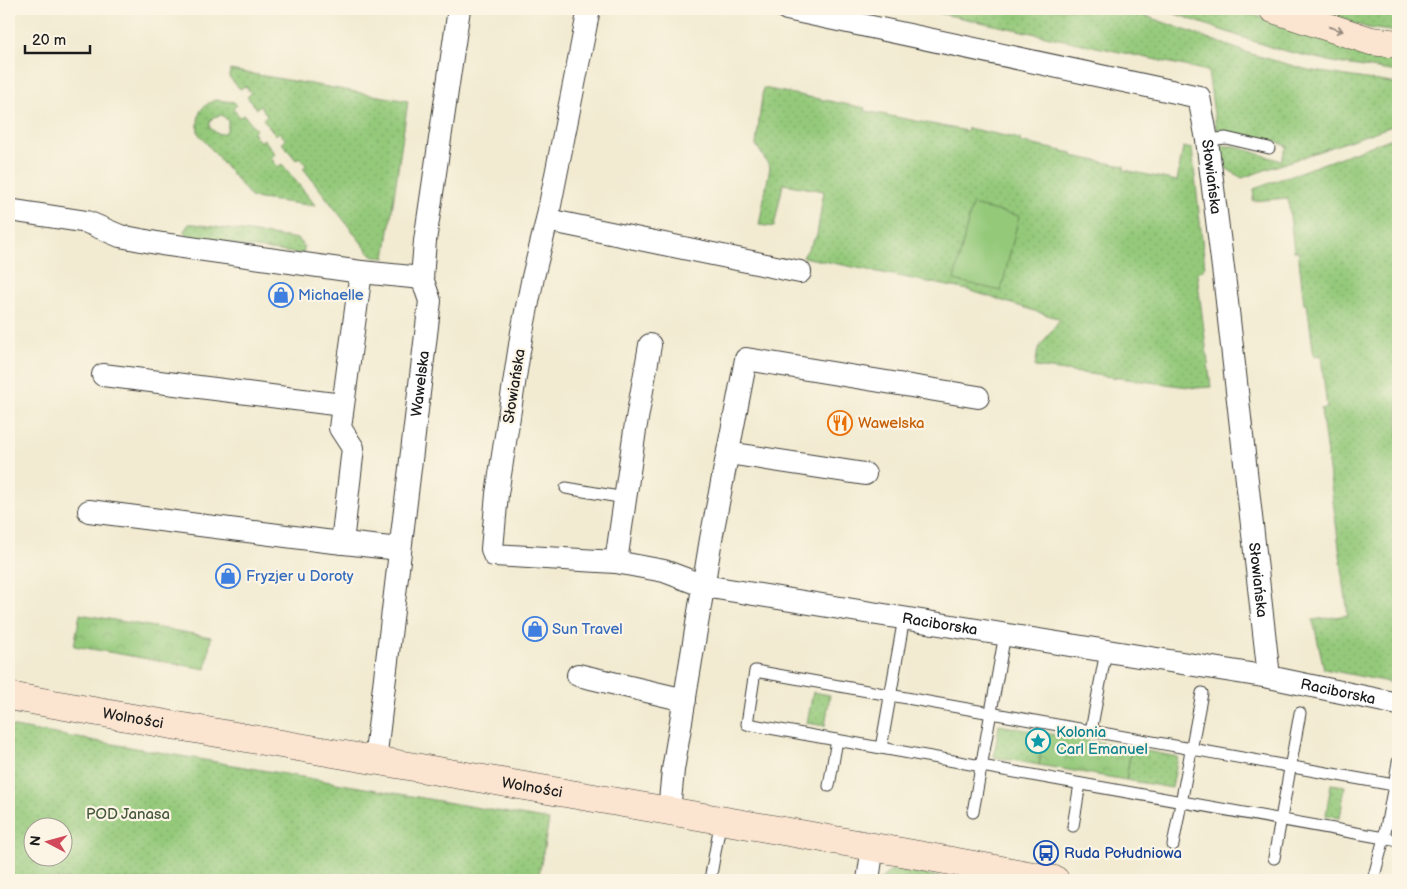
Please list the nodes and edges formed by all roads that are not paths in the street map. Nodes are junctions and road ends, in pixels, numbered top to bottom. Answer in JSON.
{"nodes":[{"id":1,"x":459,"y":9,"type":"edge"},
{"id":2,"x":589,"y":9,"type":"edge"},
{"id":3,"x":788,"y":9,"type":"edge"},
{"id":4,"x":1273,"y":9,"type":"edge"},
{"id":5,"x":1398,"y":44,"type":"edge"},
{"id":6,"x":1207,"y":140,"type":"junction"},
{"id":7,"x":1269,"y":148,"type":"dead end"},
{"id":8,"x":9,"y":210,"type":"edge"},
{"id":9,"x":547,"y":220,"type":"junction"},
{"id":10,"x":360,"y":272,"type":"junction"},
{"id":11,"x":800,"y":272,"type":"dead end"},
{"id":12,"x":422,"y":278,"type":"junction"},
{"id":13,"x":650,"y":345,"type":"dead end"},
{"id":14,"x":103,"y":375,"type":"dead end"},
{"id":15,"x":978,"y":397,"type":"dead end"},
{"id":16,"x":342,"y":405,"type":"junction"},
{"id":17,"x":728,"y":453,"type":"junction"},
{"id":18,"x":865,"y":474,"type":"dead end"},
{"id":19,"x":566,"y":488,"type":"dead end"},
{"id":20,"x":625,"y":498,"type":"junction"},
{"id":21,"x":89,"y":511,"type":"dead end"},
{"id":22,"x":342,"y":543,"type":"junction"},
{"id":23,"x":400,"y":549,"type":"junction"},
{"id":24,"x":616,"y":562,"type":"junction"},
{"id":25,"x":704,"y":586,"type":"junction"},
{"id":26,"x":904,"y":618,"type":"junction"},
{"id":27,"x":1005,"y":634,"type":"junction"},
{"id":28,"x":1106,"y":651,"type":"junction"},
{"id":29,"x":578,"y":675,"type":"dead end"},
{"id":30,"x":1269,"y":677,"type":"junction"},
{"id":31,"x":1202,"y":693,"type":"dead end"},
{"id":32,"x":890,"y":695,"type":"junction"},
{"id":33,"x":9,"y":696,"type":"edge"},
{"id":34,"x":685,"y":700,"type":"junction"},
{"id":35,"x":1398,"y":704,"type":"edge"},
{"id":36,"x":991,"y":713,"type":"junction"},
{"id":37,"x":1300,"y":713,"type":"dead end"},
{"id":38,"x":1091,"y":730,"type":"junction"},
{"id":39,"x":837,"y":740,"type":"junction"},
{"id":40,"x":881,"y":748,"type":"junction"},
{"id":41,"x":1191,"y":748,"type":"junction"},
{"id":42,"x":375,"y":761,"type":"junction"},
{"id":43,"x":1398,"y":762,"type":"edge"},
{"id":44,"x":981,"y":766,"type":"junction"},
{"id":45,"x":1290,"y":766,"type":"junction"},
{"id":46,"x":1080,"y":784,"type":"junction"},
{"id":47,"x":1396,"y":785,"type":"edge"},
{"id":48,"x":829,"y":786,"type":"dead end"},
{"id":49,"x":1181,"y":802,"type":"junction"},
{"id":50,"x":669,"y":811,"type":"junction"},
{"id":51,"x":973,"y":812,"type":"dead end"},
{"id":52,"x":721,"y":819,"type":"junction"},
{"id":53,"x":1281,"y":820,"type":"junction"},
{"id":54,"x":1073,"y":826,"type":"dead end"},
{"id":55,"x":1384,"y":838,"type":"junction"},
{"id":56,"x":1398,"y":841,"type":"edge"},
{"id":57,"x":1173,"y":845,"type":"dead end"},
{"id":58,"x":873,"y":846,"type":"junction"},
{"id":59,"x":1274,"y":858,"type":"dead end"},
{"id":60,"x":710,"y":880,"type":"edge"},
{"id":61,"x":868,"y":880,"type":"edge"},
{"id":62,"x":1055,"y":880,"type":"edge"},
{"id":63,"x":1373,"y":880,"type":"edge"}],
"edges":[{"from":1,"to":12,"type":"street","name":"Wawelska"},
{"from":2,"to":9,"type":"street","name":"Słowiańska"},
{"from":3,"to":6,"type":"street","name":"Słowiańska"},
{"from":4,"to":5,"type":"street","one_way":true},
{"from":6,"to":7,"type":"lane"},
{"from":6,"to":30,"type":"street","name":"Słowiańska"},
{"from":8,"to":10,"type":"street"},
{"from":9,"to":11,"type":"street"},
{"from":9,"to":24,"type":"street","name":"Słowiańska"},
{"from":10,"to":12,"type":"street"},
{"from":10,"to":16,"type":"street"},
{"from":12,"to":23,"type":"street","name":"Wawelska"},
{"from":13,"to":20,"type":"street"},
{"from":14,"to":16,"type":"street"},
{"from":15,"to":17,"type":"street"},
{"from":16,"to":22,"type":"street"},
{"from":17,"to":18,"type":"street"},
{"from":17,"to":25,"type":"street"},
{"from":19,"to":20,"type":"lane"},
{"from":20,"to":24,"type":"street"},
{"from":21,"to":22,"type":"street"},
{"from":22,"to":23,"type":"street"},
{"from":23,"to":42,"type":"street","name":"Wawelska"},
{"from":24,"to":25,"type":"street","name":"Słowiańska"},
{"from":25,"to":26,"type":"street","name":"Raciborska"},
{"from":25,"to":34,"type":"street"},
{"from":26,"to":27,"type":"street","name":"Raciborska"},
{"from":26,"to":32,"type":"lane"},
{"from":27,"to":28,"type":"street","name":"Raciborska"},
{"from":27,"to":36,"type":"lane"},
{"from":28,"to":30,"type":"street","name":"Raciborska"},
{"from":28,"to":38,"type":"lane"},
{"from":29,"to":34,"type":"street"},
{"from":30,"to":35,"type":"street","name":"Raciborska"},
{"from":31,"to":41,"type":"lane"},
{"from":32,"to":36,"type":"lane"},
{"from":32,"to":39,"type":"lane"},
{"from":32,"to":40,"type":"lane"},
{"from":33,"to":42,"type":"street","name":"Wolności"},
{"from":34,"to":50,"type":"street"},
{"from":36,"to":38,"type":"lane"},
{"from":36,"to":44,"type":"lane"},
{"from":37,"to":45,"type":"lane"},
{"from":38,"to":41,"type":"lane"},
{"from":39,"to":40,"type":"lane"},
{"from":39,"to":48,"type":"lane"},
{"from":40,"to":44,"type":"lane"},
{"from":41,"to":45,"type":"lane"},
{"from":41,"to":49,"type":"lane"},
{"from":42,"to":50,"type":"street","name":"Wolności"},
{"from":43,"to":47,"type":"lane"},
{"from":44,"to":46,"type":"lane"},
{"from":44,"to":51,"type":"lane"},
{"from":45,"to":47,"type":"lane"},
{"from":45,"to":53,"type":"lane"},
{"from":46,"to":49,"type":"lane"},
{"from":46,"to":54,"type":"lane"},
{"from":47,"to":55,"type":"lane"},
{"from":49,"to":53,"type":"lane"},
{"from":49,"to":57,"type":"lane"},
{"from":50,"to":52,"type":"street","name":"Wolności"},
{"from":52,"to":58,"type":"street","name":"Wolności"},
{"from":52,"to":60,"type":"lane"},
{"from":53,"to":55,"type":"lane"},
{"from":53,"to":59,"type":"lane"},
{"from":55,"to":56,"type":"lane"},
{"from":55,"to":63,"type":"lane"},
{"from":58,"to":61,"type":"street"},
{"from":58,"to":62,"type":"street","name":"Wolności"}]}
